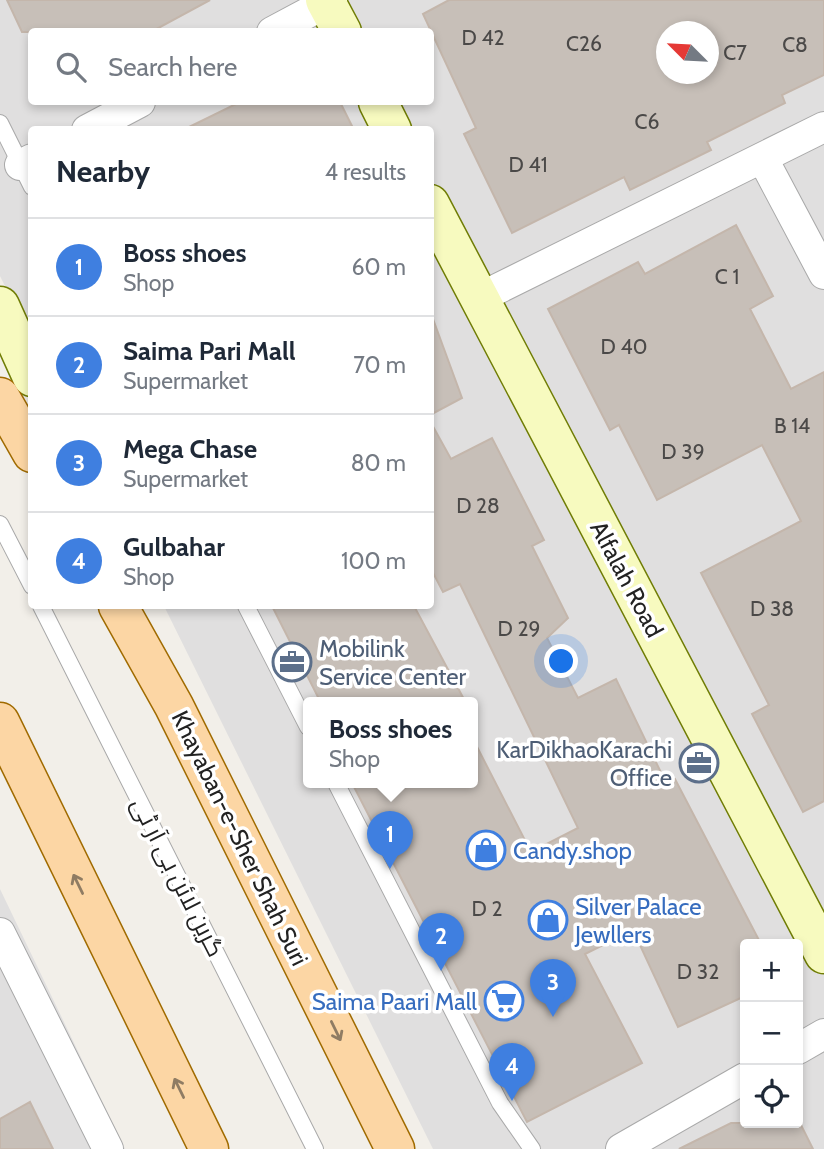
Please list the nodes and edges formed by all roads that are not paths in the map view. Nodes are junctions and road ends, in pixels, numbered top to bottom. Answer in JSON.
{"nodes":[{"id":1,"x":331,"y":9,"type":"edge"},
{"id":2,"x":282,"y":28,"type":"edge"},
{"id":3,"x":134,"y":105,"type":"edge"},
{"id":4,"x":380,"y":105,"type":"edge"},
{"id":5,"x":0,"y":123,"type":"edge"},
{"id":6,"x":95,"y":126,"type":"edge"},
{"id":7,"x":390,"y":126,"type":"edge"},
{"id":8,"x":824,"y":127,"type":"edge"},
{"id":9,"x":763,"y":159,"type":"junction"},
{"id":10,"x":28,"y":170,"type":"edge"},
{"id":11,"x":434,"y":212,"type":"edge"},
{"id":12,"x":824,"y":274,"type":"edge"},
{"id":13,"x":479,"y":298,"type":"junction"},
{"id":14,"x":0,"y":306,"type":"edge"},
{"id":15,"x":28,"y":368,"type":"edge"},
{"id":16,"x":0,"y":397,"type":"edge"},
{"id":17,"x":28,"y":446,"type":"edge"},
{"id":18,"x":0,"y":524,"type":"edge"},
{"id":19,"x":28,"y":578,"type":"edge"},
{"id":20,"x":43,"y":609,"type":"edge"},
{"id":21,"x":120,"y":609,"type":"edge"},
{"id":22,"x":132,"y":609,"type":"edge"},
{"id":23,"x":248,"y":609,"type":"edge"},
{"id":24,"x":174,"y":706,"type":"junction"},
{"id":25,"x":303,"y":717,"type":"edge"},
{"id":26,"x":0,"y":722,"type":"edge"},
{"id":27,"x":0,"y":735,"type":"edge"},
{"id":28,"x":30,"y":787,"type":"junction"},
{"id":29,"x":339,"y":788,"type":"edge"},
{"id":30,"x":0,"y":933,"type":"edge"},
{"id":31,"x":824,"y":954,"type":"edge"},
{"id":32,"x":824,"y":1034,"type":"edge"},
{"id":33,"x":803,"y":1046,"type":"edge"},
{"id":34,"x":740,"y":1081,"type":"edge"},
{"id":35,"x":107,"y":1149,"type":"edge"},
{"id":36,"x":209,"y":1149,"type":"edge"},
{"id":37,"x":315,"y":1149,"type":"edge"},
{"id":38,"x":395,"y":1149,"type":"edge"},
{"id":39,"x":532,"y":1149,"type":"edge"},
{"id":40,"x":621,"y":1149,"type":"edge"}],
"edges":[{"from":1,"to":2,"type":"street"},
{"from":3,"to":6,"type":"street"},
{"from":4,"to":7,"type":"street"},
{"from":5,"to":10,"type":"lane"},
{"from":8,"to":9,"type":"street"},
{"from":9,"to":12,"type":"street"},
{"from":9,"to":13,"type":"street"},
{"from":11,"to":13,"type":"street","name":"Alfalah Road"},
{"from":13,"to":31,"type":"street","name":"Alfalah Road"},
{"from":14,"to":15,"type":"street"},
{"from":16,"to":17,"type":"main road"},
{"from":18,"to":19,"type":"lane"},
{"from":20,"to":37,"type":"lane","name":"گرین لائن بی آر ٹی"},
{"from":21,"to":24,"type":"main road","name":"Khayaban-e-Sher Shah Suri"},
{"from":22,"to":24,"type":"street"},
{"from":23,"to":25,"type":"lane"},
{"from":24,"to":38,"type":"main road","name":"Khayaban-e-Sher Shah Suri","one_way":true},
{"from":26,"to":28,"type":"main road"},
{"from":27,"to":28,"type":"street"},
{"from":36,"to":28,"type":"main road","one_way":true},
{"from":29,"to":39,"type":"lane"},
{"from":30,"to":35,"type":"street"},
{"from":32,"to":33,"type":"street"},
{"from":34,"to":40,"type":"street"}]}
